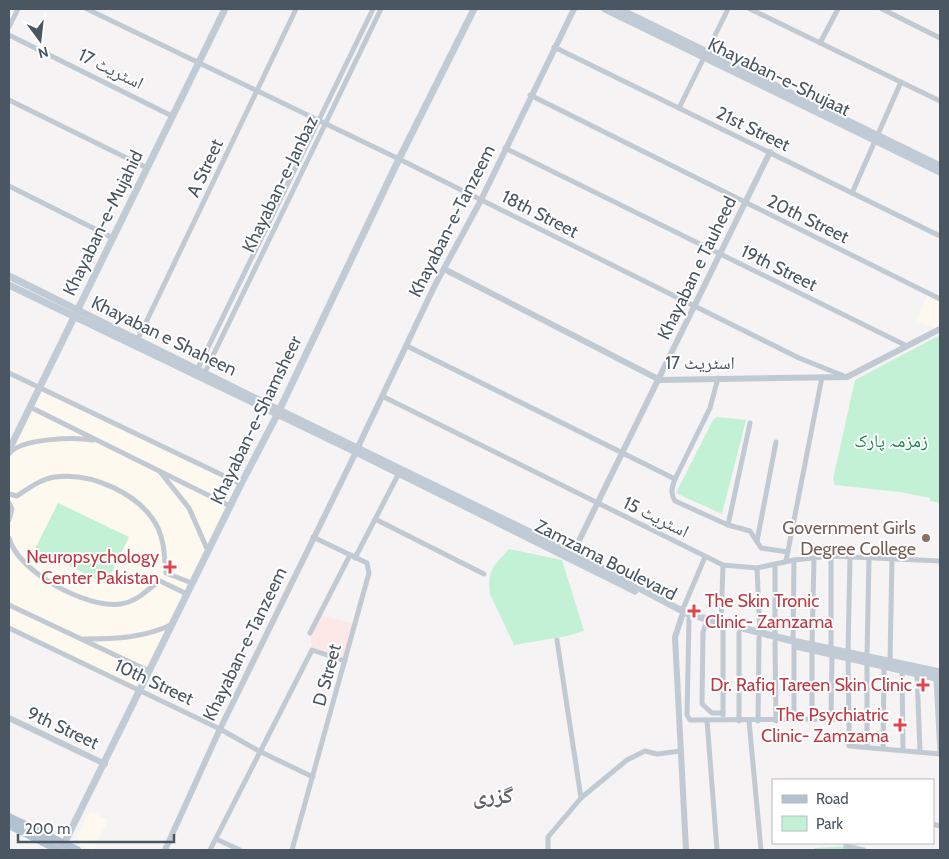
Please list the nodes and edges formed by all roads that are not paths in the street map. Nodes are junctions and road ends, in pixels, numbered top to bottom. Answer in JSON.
{"nodes":[{"id":1,"x":18,"y":9,"type":"edge"},
{"id":2,"x":87,"y":9,"type":"edge"},
{"id":3,"x":296,"y":9,"type":"edge"},
{"id":4,"x":373,"y":9,"type":"edge"},
{"id":5,"x":381,"y":9,"type":"edge"},
{"id":6,"x":474,"y":9,"type":"edge"},
{"id":7,"x":574,"y":9,"type":"edge"},
{"id":8,"x":605,"y":9,"type":"edge"},
{"id":9,"x":619,"y":9,"type":"edge"},
{"id":10,"x":728,"y":9,"type":"edge"},
{"id":11,"x":750,"y":9,"type":"edge"},
{"id":12,"x":838,"y":9,"type":"edge"},
{"id":13,"x":882,"y":9,"type":"edge"},
{"id":14,"x":222,"y":10,"type":"edge"},
{"id":15,"x":9,"y":27,"type":"edge"},
{"id":16,"x":9,"y":35,"type":"edge"},
{"id":17,"x":940,"y":38,"type":"edge"},
{"id":18,"x":820,"y":43,"type":"junction"},
{"id":19,"x":554,"y":47,"type":"junction"},
{"id":20,"x":707,"y":55,"type":"junction"},
{"id":21,"x":198,"y":62,"type":"junction"},
{"id":22,"x":901,"y":82,"type":"junction"},
{"id":23,"x":257,"y":90,"type":"junction"},
{"id":24,"x":530,"y":95,"type":"junction"},
{"id":25,"x":9,"y":100,"type":"edge"},
{"id":26,"x":940,"y":101,"type":"edge"},
{"id":27,"x":679,"y":108,"type":"junction"},
{"id":28,"x":172,"y":116,"type":"junction"},
{"id":29,"x":318,"y":119,"type":"junction"},
{"id":30,"x":325,"y":122,"type":"junction"},
{"id":31,"x":877,"y":139,"type":"junction"},
{"id":32,"x":506,"y":148,"type":"junction"},
{"id":33,"x":770,"y":152,"type":"junction"},
{"id":34,"x":399,"y":159,"type":"junction"},
{"id":35,"x":940,"y":166,"type":"edge"},
{"id":36,"x":147,"y":168,"type":"junction"},
{"id":37,"x":940,"y":172,"type":"edge"},
{"id":38,"x":9,"y":186,"type":"edge"},
{"id":39,"x":852,"y":193,"type":"junction"},
{"id":40,"x":481,"y":200,"type":"junction"},
{"id":41,"x":746,"y":203,"type":"junction"},
{"id":42,"x":940,"y":236,"type":"edge"},
{"id":43,"x":113,"y":238,"type":"junction"},
{"id":44,"x":720,"y":255,"type":"junction"},
{"id":45,"x":444,"y":269,"type":"junction"},
{"id":46,"x":9,"y":276,"type":"edge"},
{"id":47,"x":9,"y":286,"type":"edge"},
{"id":48,"x":940,"y":299,"type":"edge"},
{"id":49,"x":695,"y":307,"type":"junction"},
{"id":50,"x":76,"y":313,"type":"junction"},
{"id":51,"x":940,"y":329,"type":"edge"},
{"id":52,"x":138,"y":339,"type":"junction"},
{"id":53,"x":407,"y":346,"type":"junction"},
{"id":54,"x":907,"y":346,"type":"junction"},
{"id":55,"x":201,"y":370,"type":"junction"},
{"id":56,"x":9,"y":373,"type":"edge"},
{"id":57,"x":822,"y":377,"type":"junction"},
{"id":58,"x":847,"y":377,"type":"junction"},
{"id":59,"x":718,"y":378,"type":"junction"},
{"id":60,"x":660,"y":380,"type":"junction"},
{"id":61,"x":39,"y":388,"type":"junction"},
{"id":62,"x":382,"y":396,"type":"junction"},
{"id":63,"x":30,"y":407,"type":"junction"},
{"id":64,"x":278,"y":413,"type":"junction"},
{"id":65,"x":750,"y":423,"type":"dead end"},
{"id":66,"x":11,"y":438,"type":"edge"},
{"id":67,"x":98,"y":441,"type":"junction"},
{"id":68,"x":776,"y":442,"type":"dead end"},
{"id":69,"x":357,"y":450,"type":"junction"},
{"id":70,"x":9,"y":452,"type":"edge"},
{"id":71,"x":623,"y":452,"type":"junction"},
{"id":72,"x":159,"y":471,"type":"junction"},
{"id":73,"x":398,"y":473,"type":"junction"},
{"id":74,"x":675,"y":479,"type":"junction"},
{"id":75,"x":240,"y":484,"type":"junction"},
{"id":76,"x":9,"y":494,"type":"edge"},
{"id":77,"x":9,"y":504,"type":"edge"},
{"id":78,"x":597,"y":504,"type":"junction"},
{"id":79,"x":230,"y":506,"type":"junction"},
{"id":80,"x":375,"y":519,"type":"junction"},
{"id":81,"x":9,"y":520,"type":"edge"},
{"id":82,"x":728,"y":525,"type":"junction"},
{"id":83,"x":313,"y":537,"type":"junction"},
{"id":84,"x":9,"y":538,"type":"edge"},
{"id":85,"x":757,"y":541,"type":"junction"},
{"id":86,"x":208,"y":551,"type":"junction"},
{"id":87,"x":788,"y":552,"type":"junction"},
{"id":88,"x":572,"y":555,"type":"junction"},
{"id":89,"x":352,"y":556,"type":"junction"},
{"id":90,"x":831,"y":556,"type":"junction"},
{"id":91,"x":705,"y":557,"type":"junction"},
{"id":92,"x":850,"y":557,"type":"junction"},
{"id":93,"x":814,"y":558,"type":"junction"},
{"id":94,"x":869,"y":558,"type":"junction"},
{"id":95,"x":892,"y":559,"type":"junction"},
{"id":96,"x":794,"y":560,"type":"junction"},
{"id":97,"x":786,"y":561,"type":"junction"},
{"id":98,"x":940,"y":561,"type":"edge"},
{"id":99,"x":775,"y":564,"type":"junction"},
{"id":100,"x":723,"y":565,"type":"junction"},
{"id":101,"x":757,"y":568,"type":"junction"},
{"id":102,"x":484,"y":574,"type":"dead end"},
{"id":103,"x":180,"y":579,"type":"junction"},
{"id":104,"x":192,"y":584,"type":"junction"},
{"id":105,"x":176,"y":588,"type":"junction"},
{"id":106,"x":187,"y":594,"type":"junction"},
{"id":107,"x":9,"y":605,"type":"edge"},
{"id":108,"x":684,"y":615,"type":"junction"},
{"id":109,"x":173,"y":624,"type":"junction"},
{"id":110,"x":706,"y":624,"type":"junction"},
{"id":111,"x":722,"y":626,"type":"junction"},
{"id":112,"x":9,"y":628,"type":"edge"},
{"id":113,"x":310,"y":633,"type":"dead end"},
{"id":114,"x":739,"y":633,"type":"junction"},
{"id":115,"x":759,"y":636,"type":"junction"},
{"id":116,"x":81,"y":639,"type":"junction"},
{"id":117,"x":775,"y":639,"type":"junction"},
{"id":118,"x":557,"y":640,"type":"dead end"},
{"id":119,"x":793,"y":644,"type":"junction"},
{"id":120,"x":812,"y":648,"type":"junction"},
{"id":121,"x":832,"y":652,"type":"junction"},
{"id":122,"x":848,"y":656,"type":"junction"},
{"id":123,"x":867,"y":660,"type":"junction"},
{"id":124,"x":345,"y":661,"type":"junction"},
{"id":125,"x":887,"y":663,"type":"junction"},
{"id":126,"x":902,"y":670,"type":"junction"},
{"id":127,"x":149,"y":671,"type":"junction"},
{"id":128,"x":917,"y":674,"type":"junction"},
{"id":129,"x":939,"y":676,"type":"edge"},
{"id":130,"x":140,"y":691,"type":"junction"},
{"id":131,"x":723,"y":713,"type":"junction"},
{"id":132,"x":9,"y":718,"type":"edge"},
{"id":133,"x":849,"y":719,"type":"junction"},
{"id":134,"x":707,"y":720,"type":"junction"},
{"id":135,"x":794,"y":720,"type":"junction"},
{"id":136,"x":812,"y":720,"type":"junction"},
{"id":137,"x":831,"y":720,"type":"junction"},
{"id":138,"x":723,"y":721,"type":"junction"},
{"id":139,"x":739,"y":721,"type":"junction"},
{"id":140,"x":749,"y":721,"type":"junction"},
{"id":141,"x":758,"y":721,"type":"junction"},
{"id":142,"x":776,"y":721,"type":"junction"},
{"id":143,"x":220,"y":729,"type":"junction"},
{"id":144,"x":867,"y":747,"type":"junction"},
{"id":145,"x":883,"y":748,"type":"junction"},
{"id":146,"x":902,"y":750,"type":"junction"},
{"id":147,"x":259,"y":751,"type":"junction"},
{"id":148,"x":681,"y":751,"type":"junction"},
{"id":149,"x":920,"y":752,"type":"junction"},
{"id":150,"x":940,"y":753,"type":"edge"},
{"id":151,"x":105,"y":764,"type":"junction"},
{"id":152,"x":313,"y":777,"type":"junction"},
{"id":153,"x":581,"y":798,"type":"junction"},
{"id":154,"x":9,"y":817,"type":"edge"},
{"id":155,"x":9,"y":825,"type":"edge"},
{"id":156,"x":216,"y":838,"type":"junction"},
{"id":157,"x":64,"y":848,"type":"edge"},
{"id":158,"x":78,"y":850,"type":"edge"},
{"id":159,"x":165,"y":850,"type":"edge"},
{"id":160,"x":210,"y":850,"type":"edge"},
{"id":161,"x":240,"y":850,"type":"edge"},
{"id":162,"x":292,"y":850,"type":"edge"},
{"id":163,"x":548,"y":850,"type":"edge"},
{"id":164,"x":686,"y":850,"type":"edge"},
{"id":165,"x":717,"y":850,"type":"edge"},
{"id":166,"x":761,"y":850,"type":"edge"},
{"id":167,"x":846,"y":850,"type":"edge"},
{"id":168,"x":864,"y":850,"type":"edge"}],
"edges":[{"from":1,"to":15,"type":"street"},
{"from":2,"to":21,"type":"street","name":"18th Street"},
{"from":3,"to":23,"type":"street","name":"A Street"},
{"from":4,"to":29,"type":"street","name":"Khayaban-e-Janbaz"},
{"from":5,"to":30,"type":"street","name":"Khayaban-e-Janbaz"},
{"from":6,"to":34,"type":"main road","name":"Khayaban-e-Shamsheer"},
{"from":7,"to":19,"type":"street","name":"Khayaban-e-Tanzeem"},
{"from":8,"to":20,"type":"main road","name":"Khayaban-e-Shujaat"},
{"from":9,"to":20,"type":"main road","name":"Khayaban-e-Shujaat"},
{"from":10,"to":20,"type":"street"},
{"from":11,"to":18,"type":"street"},
{"from":12,"to":18,"type":"street"},
{"from":13,"to":17,"type":"street"},
{"from":14,"to":21,"type":"main road","name":"Khayaban-e-Mujahid"},
{"from":16,"to":28,"type":"street","name":"اسٹریٹ 17"},
{"from":18,"to":22,"type":"street"},
{"from":19,"to":24,"type":"street","name":"Khayaban-e-Tanzeem"},
{"from":19,"to":27,"type":"street","name":"21st Street"},
{"from":20,"to":27,"type":"street"},
{"from":20,"to":31,"type":"main road","name":"Khayaban-e-Shujaat"},
{"from":21,"to":23,"type":"street","name":"18th Street"},
{"from":21,"to":28,"type":"main road","name":"Khayaban-e-Mujahid"},
{"from":22,"to":26,"type":"street"},
{"from":22,"to":31,"type":"street"},
{"from":23,"to":29,"type":"street","name":"18th Street"},
{"from":23,"to":52,"type":"street","name":"A Street"},
{"from":24,"to":32,"type":"street","name":"Khayaban-e-Tanzeem"},
{"from":24,"to":41,"type":"street","name":"20th Street"},
{"from":25,"to":36,"type":"street"},
{"from":27,"to":33,"type":"street","name":"21st Street"},
{"from":28,"to":36,"type":"main road","name":"Khayaban-e-Mujahid"},
{"from":29,"to":30,"type":"street","name":"18th Street"},
{"from":29,"to":55,"type":"street","name":"Khayaban-e-Janbaz"},
{"from":30,"to":34,"type":"street","name":"18th Street"},
{"from":30,"to":55,"type":"street","name":"Khayaban-e-Janbaz"},
{"from":31,"to":35,"type":"main road","name":"Khayaban-e-Shujaat"},
{"from":31,"to":37,"type":"main road","name":"Khayaban-e-Shujaat"},
{"from":31,"to":39,"type":"street"},
{"from":32,"to":40,"type":"street","name":"Khayaban-e-Tanzeem"},
{"from":32,"to":44,"type":"street","name":"19th Street"},
{"from":33,"to":39,"type":"street","name":"21st Street"},
{"from":33,"to":41,"type":"street","name":"Khayaban e Tauheed"},
{"from":34,"to":40,"type":"street","name":"18th Street"},
{"from":34,"to":64,"type":"main road","name":"Khayaban-e-Shamsheer"},
{"from":36,"to":43,"type":"main road","name":"Khayaban-e-Mujahid"},
{"from":38,"to":43,"type":"street"},
{"from":39,"to":42,"type":"street","name":"21st Street"},
{"from":40,"to":45,"type":"street","name":"Khayaban-e-Tanzeem"},
{"from":40,"to":49,"type":"street","name":"18th Street"},
{"from":41,"to":44,"type":"street","name":"Khayaban e Tauheed"},
{"from":41,"to":48,"type":"street","name":"20th Street"},
{"from":43,"to":50,"type":"main road","name":"Khayaban-e-Mujahid"},
{"from":44,"to":49,"type":"street","name":"Khayaban e Tauheed"},
{"from":44,"to":54,"type":"street","name":"19th Street"},
{"from":45,"to":53,"type":"street","name":"Khayaban-e-Tanzeem"},
{"from":45,"to":60,"type":"street","name":"اسٹریٹ 17"},
{"from":46,"to":50,"type":"main road","name":"Khayaban e Shaheen"},
{"from":47,"to":50,"type":"main road","name":"Khayaban e Shaheen"},
{"from":49,"to":58,"type":"street","name":"18th Street"},
{"from":49,"to":60,"type":"street","name":"Khayaban e Tauheed"},
{"from":50,"to":52,"type":"main road","name":"Khayaban e Shaheen"},
{"from":50,"to":61,"type":"main road","name":"Khayaban-e-Mujahid"},
{"from":50,"to":64,"type":"main road","name":"Khayaban e Shaheen"},
{"from":51,"to":54,"type":"street","name":"اسٹریٹ 17"},
{"from":52,"to":55,"type":"main road","name":"Khayaban e Shaheen"},
{"from":53,"to":62,"type":"street","name":"Khayaban-e-Tanzeem"},
{"from":53,"to":71,"type":"street"},
{"from":54,"to":58,"type":"street","name":"اسٹریٹ 17"},
{"from":55,"to":64,"type":"main road","name":"Khayaban e Shaheen"},
{"from":56,"to":61,"type":"street"},
{"from":57,"to":58,"type":"street","name":"اسٹریٹ 17"},
{"from":57,"to":59,"type":"street","name":"اسٹریٹ 17"},
{"from":57,"to":87,"type":"street"},
{"from":59,"to":60,"type":"street","name":"اسٹریٹ 17"},
{"from":59,"to":74,"type":"street"},
{"from":60,"to":71,"type":"street","name":"Khayaban e Tauheed"},
{"from":61,"to":63,"type":"main road","name":"Khayaban-e-Mujahid"},
{"from":61,"to":75,"type":"street"},
{"from":62,"to":69,"type":"street","name":"Khayaban-e-Tanzeem"},
{"from":62,"to":78,"type":"street","name":"اسٹریٹ 15"},
{"from":63,"to":66,"type":"main road","name":"Khayaban-e-Mujahid"},
{"from":63,"to":67,"type":"street"},
{"from":64,"to":69,"type":"main road","name":"Zamzama Boulevard"},
{"from":64,"to":75,"type":"main road","name":"Khayaban-e-Shamsheer"},
{"from":65,"to":82,"type":"street"},
{"from":66,"to":70,"type":"main road","name":"Khayaban-e-Mujahid"},
{"from":67,"to":70,"type":"street"},
{"from":67,"to":72,"type":"street"},
{"from":68,"to":85,"type":"street"},
{"from":69,"to":73,"type":"main road","name":"Zamzama Boulevard"},
{"from":69,"to":83,"type":"street","name":"Khayaban-e-Tanzeem"},
{"from":69,"to":88,"type":"main road","name":"Zamzama Boulevard"},
{"from":71,"to":74,"type":"street"},
{"from":71,"to":78,"type":"street","name":"Khayaban e Tauheed"},
{"from":72,"to":79,"type":"street"},
{"from":72,"to":86,"type":"street"},
{"from":73,"to":80,"type":"street"},
{"from":73,"to":88,"type":"main road","name":"Zamzama Boulevard"},
{"from":74,"to":82,"type":"street"},
{"from":75,"to":79,"type":"main road","name":"Khayaban-e-Shamsheer"},
{"from":76,"to":103,"type":"street"},
{"from":77,"to":81,"type":"street"},
{"from":78,"to":88,"type":"street","name":"Khayaban e Tauheed"},
{"from":78,"to":91,"type":"street","name":"اسٹریٹ 15"},
{"from":79,"to":86,"type":"main road","name":"Khayaban-e-Shamsheer"},
{"from":80,"to":89,"type":"street"},
{"from":80,"to":102,"type":"street"},
{"from":82,"to":85,"type":"street"},
{"from":83,"to":89,"type":"street","name":"D Street"},
{"from":83,"to":143,"type":"street","name":"Khayaban-e-Tanzeem"},
{"from":84,"to":105,"type":"street"},
{"from":85,"to":87,"type":"street"},
{"from":86,"to":104,"type":"main road","name":"Khayaban-e-Shamsheer"},
{"from":87,"to":97,"type":"street"},
{"from":88,"to":108,"type":"main road","name":"Zamzama Boulevard"},
{"from":89,"to":113,"type":"street"},
{"from":89,"to":124,"type":"street","name":"D Street"},
{"from":90,"to":92,"type":"street","name":"اسٹریٹ 15"},
{"from":90,"to":93,"type":"street","name":"اسٹریٹ 15"},
{"from":90,"to":121,"type":"street"},
{"from":91,"to":100,"type":"street","name":"اسٹریٹ 15"},
{"from":91,"to":108,"type":"street"},
{"from":92,"to":94,"type":"street","name":"اسٹریٹ 15"},
{"from":92,"to":122,"type":"street"},
{"from":93,"to":96,"type":"street","name":"اسٹریٹ 15"},
{"from":93,"to":120,"type":"street"},
{"from":94,"to":95,"type":"street","name":"اسٹریٹ 15"},
{"from":94,"to":123,"type":"street"},
{"from":95,"to":98,"type":"street","name":"اسٹریٹ 15"},
{"from":95,"to":125,"type":"street"},
{"from":96,"to":97,"type":"street","name":"اسٹریٹ 15"},
{"from":96,"to":119,"type":"street"},
{"from":97,"to":99,"type":"street","name":"اسٹریٹ 15"},
{"from":99,"to":101,"type":"street","name":"اسٹریٹ 15"},
{"from":99,"to":117,"type":"street"},
{"from":100,"to":101,"type":"street","name":"اسٹریٹ 15"},
{"from":100,"to":111,"type":"street"},
{"from":101,"to":115,"type":"street"},
{"from":103,"to":104,"type":"street"},
{"from":103,"to":105,"type":"street"},
{"from":104,"to":106,"type":"main road","name":"Khayaban-e-Shamsheer"},
{"from":105,"to":106,"type":"street"},
{"from":106,"to":109,"type":"main road","name":"Khayaban-e-Shamsheer"},
{"from":107,"to":116,"type":"street"},
{"from":108,"to":110,"type":"main road","name":"Zamzama Boulevard"},
{"from":108,"to":111,"type":"main road","name":"Zamzama Boulevard"},
{"from":108,"to":134,"type":"street"},
{"from":108,"to":148,"type":"street"},
{"from":109,"to":116,"type":"street"},
{"from":109,"to":127,"type":"main road","name":"Khayaban-e-Shamsheer"},
{"from":110,"to":111,"type":"main road","name":"Zamzama Boulevard"},
{"from":110,"to":131,"type":"street"},
{"from":111,"to":114,"type":"main road","name":"Zamzama Boulevard"},
{"from":111,"to":115,"type":"main road","name":"Zamzama Boulevard"},
{"from":111,"to":131,"type":"street"},
{"from":112,"to":130,"type":"street","name":"10th Street"},
{"from":114,"to":115,"type":"main road","name":"Zamzama Boulevard"},
{"from":114,"to":139,"type":"street"},
{"from":115,"to":117,"type":"main road","name":"Zamzama Boulevard"},
{"from":115,"to":141,"type":"street"},
{"from":116,"to":127,"type":"street"},
{"from":117,"to":119,"type":"main road","name":"Zamzama Boulevard"},
{"from":117,"to":142,"type":"street"},
{"from":118,"to":153,"type":"street"},
{"from":119,"to":120,"type":"main road","name":"Zamzama Boulevard"},
{"from":119,"to":135,"type":"street"},
{"from":120,"to":121,"type":"main road","name":"Zamzama Boulevard"},
{"from":120,"to":136,"type":"street"},
{"from":121,"to":122,"type":"main road","name":"Zamzama Boulevard"},
{"from":121,"to":137,"type":"street"},
{"from":122,"to":123,"type":"main road","name":"Zamzama Boulevard"},
{"from":122,"to":133,"type":"street"},
{"from":123,"to":125,"type":"main road","name":"Zamzama Boulevard"},
{"from":123,"to":144,"type":"street"},
{"from":124,"to":147,"type":"street"},
{"from":124,"to":152,"type":"street","name":"D Street"},
{"from":125,"to":126,"type":"main road","name":"Zamzama Boulevard"},
{"from":125,"to":129,"type":"main road","name":"Zamzama Boulevard"},
{"from":125,"to":145,"type":"street"},
{"from":126,"to":128,"type":"main road","name":"Zamzama Boulevard"},
{"from":126,"to":146,"type":"street"},
{"from":127,"to":130,"type":"main road","name":"Khayaban-e-Shamsheer"},
{"from":128,"to":129,"type":"main road","name":"Zamzama Boulevard"},
{"from":128,"to":149,"type":"street"},
{"from":129,"to":150,"type":"street"},
{"from":130,"to":143,"type":"street","name":"10th Street"},
{"from":130,"to":151,"type":"main road","name":"Khayaban-e-Shamsheer"},
{"from":131,"to":138,"type":"street"},
{"from":132,"to":151,"type":"street","name":"9th Street"},
{"from":133,"to":137,"type":"street"},
{"from":133,"to":144,"type":"street"},
{"from":134,"to":138,"type":"street"},
{"from":134,"to":165,"type":"street"},
{"from":135,"to":136,"type":"street"},
{"from":135,"to":142,"type":"street"},
{"from":136,"to":137,"type":"street"},
{"from":138,"to":139,"type":"street"},
{"from":139,"to":140,"type":"street"},
{"from":140,"to":141,"type":"street"},
{"from":140,"to":166,"type":"street"},
{"from":141,"to":142,"type":"street"},
{"from":143,"to":147,"type":"street","name":"10th Street"},
{"from":143,"to":159,"type":"street","name":"Khayaban-e-Tanzeem"},
{"from":144,"to":145,"type":"street"},
{"from":145,"to":146,"type":"street"},
{"from":146,"to":149,"type":"street"},
{"from":147,"to":152,"type":"street","name":"10th Street"},
{"from":147,"to":156,"type":"street"},
{"from":148,"to":153,"type":"street"},
{"from":148,"to":164,"type":"street"},
{"from":149,"to":150,"type":"street"},
{"from":151,"to":157,"type":"main road","name":"Khayaban-e-Shamsheer"},
{"from":152,"to":162,"type":"street","name":"D Street"},
{"from":153,"to":163,"type":"street"},
{"from":154,"to":157,"type":"main road"},
{"from":155,"to":157,"type":"main road"},
{"from":156,"to":160,"type":"street"},
{"from":156,"to":161,"type":"street"},
{"from":157,"to":158,"type":"main road"},
{"from":167,"to":168,"type":"street"}]}
